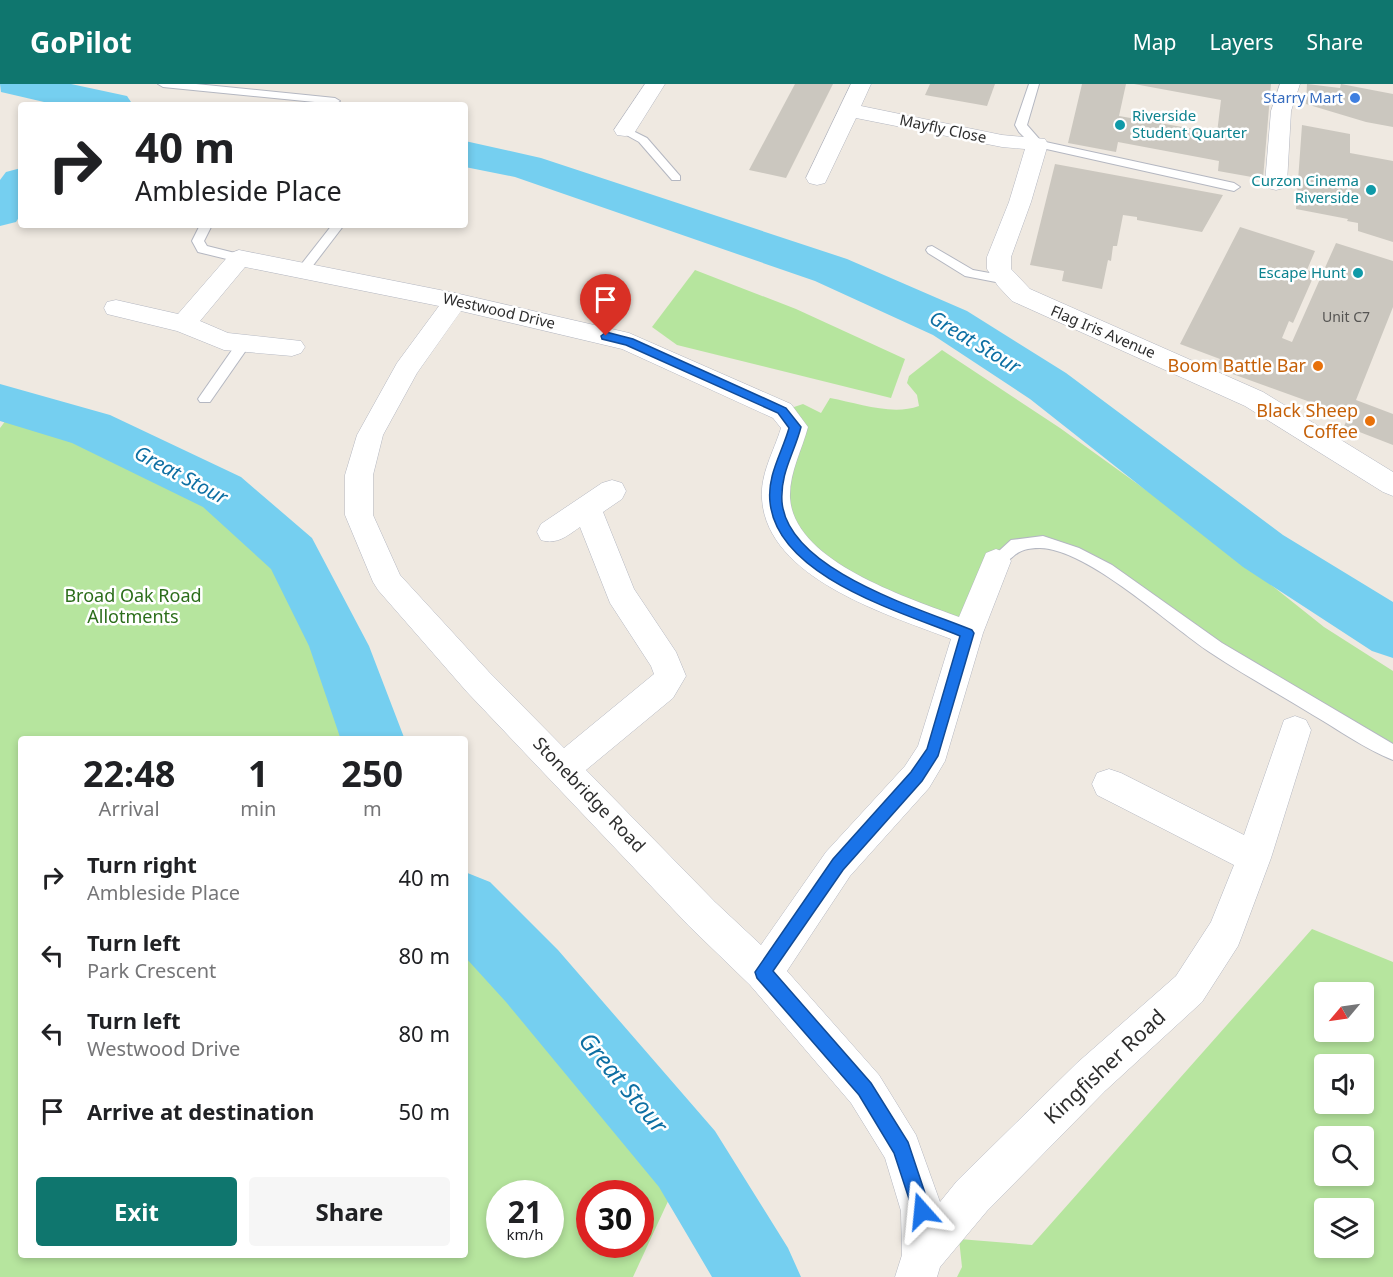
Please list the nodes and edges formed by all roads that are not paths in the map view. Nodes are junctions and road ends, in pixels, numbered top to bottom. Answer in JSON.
{"nodes":[{"id":1,"x":163,"y":84,"type":"edge"},
{"id":2,"x":655,"y":84,"type":"edge"},
{"id":3,"x":861,"y":84,"type":"edge"},
{"id":4,"x":1034,"y":84,"type":"edge"},
{"id":5,"x":1290,"y":84,"type":"edge"},
{"id":6,"x":197,"y":86,"type":"edge"},
{"id":7,"x":335,"y":101,"type":"dead end"},
{"id":8,"x":849,"y":110,"type":"junction"},
{"id":9,"x":625,"y":130,"type":"joint"},
{"id":10,"x":1037,"y":144,"type":"junction"},
{"id":11,"x":676,"y":178,"type":"dead end"},
{"id":12,"x":817,"y":178,"type":"dead end"},
{"id":13,"x":1276,"y":183,"type":"dead end"},
{"id":14,"x":1234,"y":187,"type":"dead end"},
{"id":15,"x":204,"y":228,"type":"edge"},
{"id":16,"x":336,"y":228,"type":"edge"},
{"id":17,"x":932,"y":250,"type":"dead end"},
{"id":18,"x":239,"y":258,"type":"junction"},
{"id":19,"x":303,"y":270,"type":"junction"},
{"id":20,"x":1006,"y":280,"type":"junction"},
{"id":21,"x":455,"y":301,"type":"junction"},
{"id":22,"x":116,"y":308,"type":"dead end"},
{"id":23,"x":184,"y":324,"type":"junction"},
{"id":24,"x":244,"y":342,"type":"junction"},
{"id":25,"x":292,"y":347,"type":"dead end"},
{"id":26,"x":206,"y":399,"type":"dead end"},
{"id":27,"x":1390,"y":477,"type":"edge"},
{"id":28,"x":612,"y":491,"type":"dead end"},
{"id":29,"x":587,"y":508,"type":"junction"},
{"id":30,"x":551,"y":532,"type":"dead end"},
{"id":31,"x":996,"y":561,"type":"joint"},
{"id":32,"x":968,"y":633,"type":"junction"},
{"id":33,"x":1295,"y":730,"type":"dead end"},
{"id":34,"x":1393,"y":752,"type":"edge"},
{"id":35,"x":564,"y":768,"type":"junction"},
{"id":36,"x":1109,"y":784,"type":"dead end"},
{"id":37,"x":1254,"y":858,"type":"junction"},
{"id":38,"x":763,"y":972,"type":"junction"},
{"id":39,"x":919,"y":1266,"type":"edge"}],
"edges":[{"from":1,"to":6,"type":"lane"},
{"from":2,"to":9,"type":"street"},
{"from":3,"to":8,"type":"street"},
{"from":4,"to":10,"type":"lane"},
{"from":5,"to":13,"type":"street"},
{"from":6,"to":7,"type":"lane"},
{"from":8,"to":10,"type":"street","name":"Mayfly Close"},
{"from":8,"to":12,"type":"street"},
{"from":9,"to":11,"type":"lane"},
{"from":10,"to":14,"type":"lane"},
{"from":10,"to":20,"type":"street"},
{"from":15,"to":18,"type":"lane"},
{"from":16,"to":19,"type":"lane"},
{"from":17,"to":20,"type":"lane"},
{"from":18,"to":19,"type":"street","name":"Westwood Drive"},
{"from":18,"to":23,"type":"street"},
{"from":19,"to":21,"type":"street","name":"Westwood Drive"},
{"from":20,"to":27,"type":"street","name":"Flag Iris Avenue"},
{"from":21,"to":32,"type":"street","name":"Westwood Drive"},
{"from":21,"to":35,"type":"street","name":"Stonebridge Road"},
{"from":22,"to":23,"type":"street"},
{"from":23,"to":24,"type":"street"},
{"from":24,"to":25,"type":"street"},
{"from":24,"to":26,"type":"lane"},
{"from":28,"to":29,"type":"street"},
{"from":29,"to":30,"type":"street"},
{"from":29,"to":35,"type":"street"},
{"from":31,"to":32,"type":"street"},
{"from":31,"to":34,"type":"lane"},
{"from":32,"to":38,"type":"street"},
{"from":33,"to":37,"type":"street","name":"Kingfisher Road"},
{"from":35,"to":38,"type":"street","name":"Stonebridge Road"},
{"from":36,"to":37,"type":"street"},
{"from":37,"to":39,"type":"street","name":"Kingfisher Road"},
{"from":38,"to":39,"type":"street","name":"Stonebridge Road"}]}
